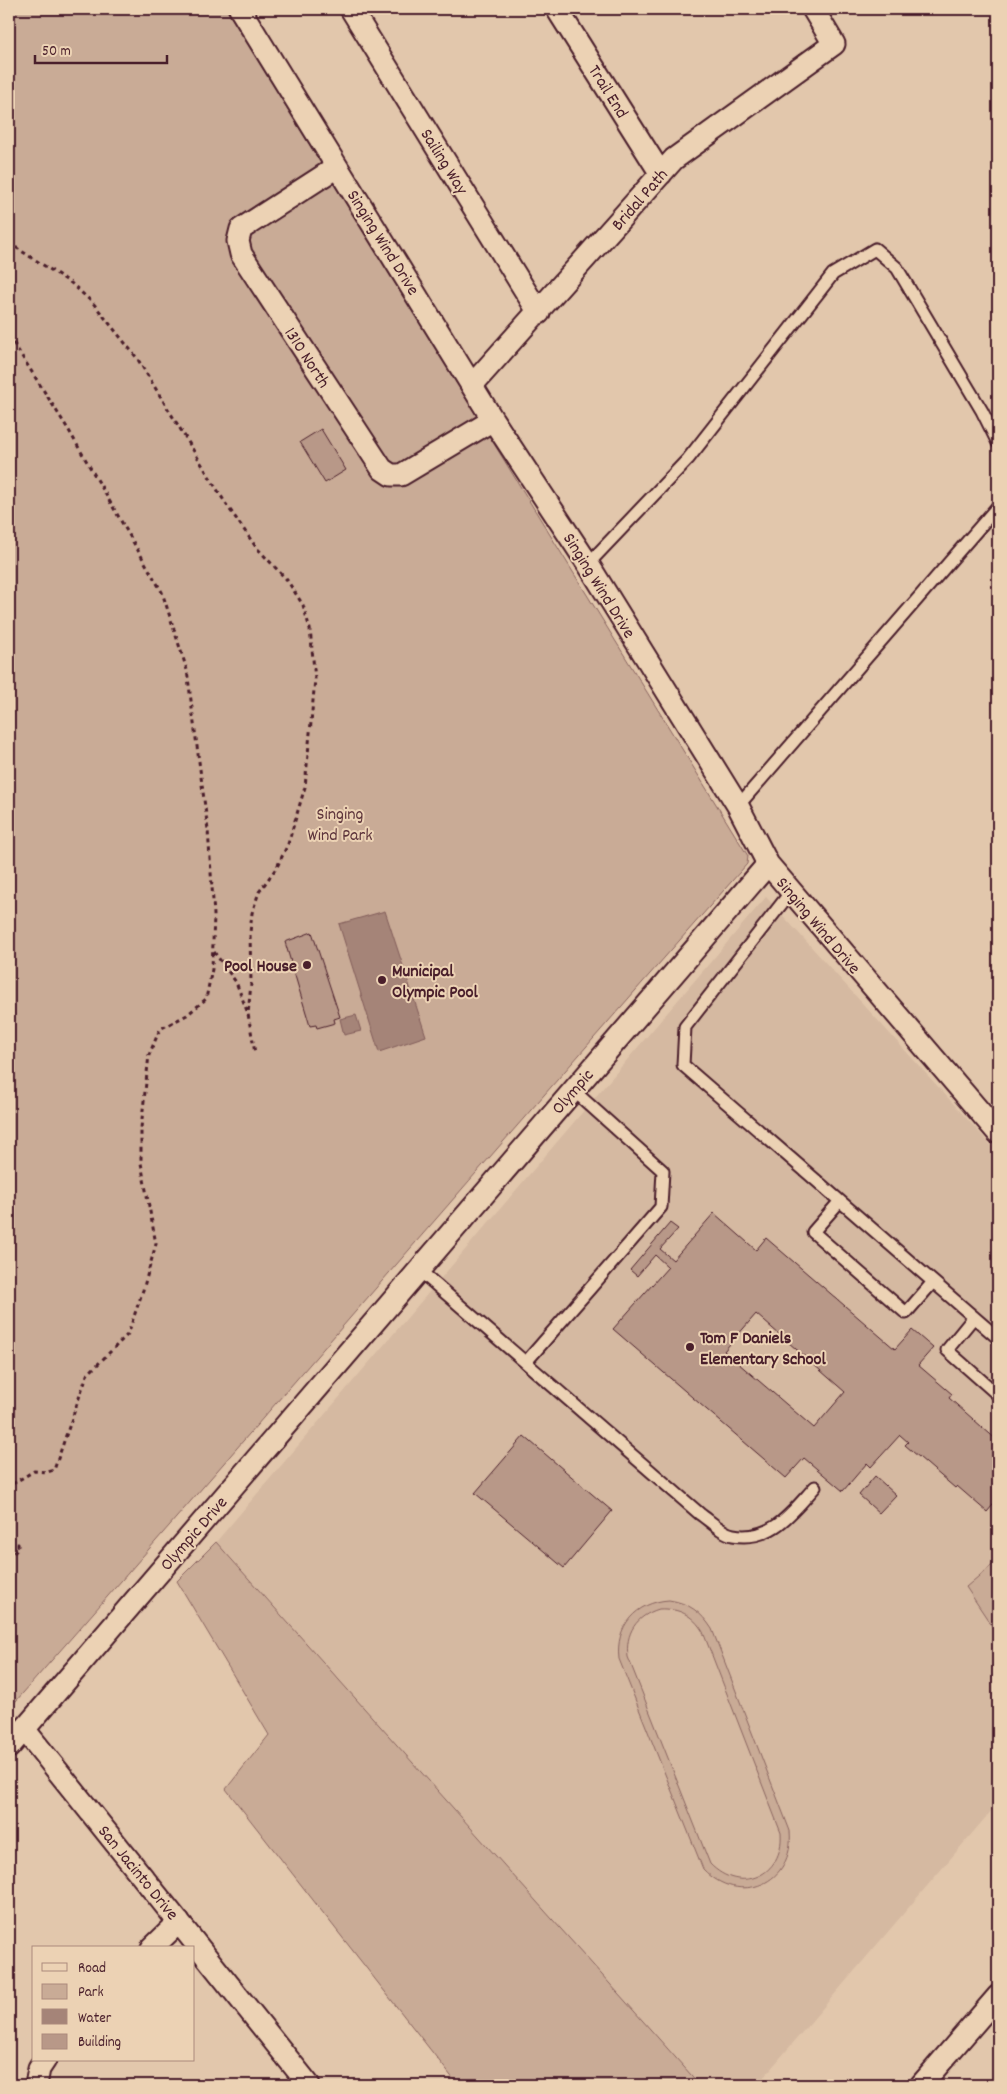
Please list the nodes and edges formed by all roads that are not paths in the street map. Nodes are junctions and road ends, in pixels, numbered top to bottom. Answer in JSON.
{"nodes":[{"id":1,"x":240,"y":9,"type":"edge"},
{"id":2,"x":351,"y":9,"type":"edge"},
{"id":3,"x":557,"y":9,"type":"edge"},
{"id":4,"x":813,"y":9,"type":"edge"},
{"id":5,"x":337,"y":167,"type":"junction"},
{"id":6,"x":661,"y":174,"type":"junction"},
{"id":7,"x":539,"y":313,"type":"junction"},
{"id":8,"x":473,"y":384,"type":"junction"},
{"id":9,"x":493,"y":420,"type":"junction"},
{"id":10,"x":998,"y":443,"type":"edge"},
{"id":11,"x":998,"y":506,"type":"edge"},
{"id":12,"x":588,"y":564,"type":"junction"},
{"id":13,"x":738,"y":806,"type":"junction"},
{"id":14,"x":768,"y":864,"type":"junction"},
{"id":15,"x":790,"y":893,"type":"junction"},
{"id":16,"x":573,"y":1090,"type":"junction"},
{"id":17,"x":998,"y":1133,"type":"edge"},
{"id":18,"x":840,"y":1201,"type":"junction"},
{"id":19,"x":419,"y":1270,"type":"junction"},
{"id":20,"x":933,"y":1282,"type":"junction"},
{"id":21,"x":974,"y":1317,"type":"junction"},
{"id":22,"x":377,"y":1318,"type":"joint"},
{"id":23,"x":998,"y":1338,"type":"edge"},
{"id":24,"x":526,"y":1362,"type":"junction"},
{"id":25,"x":998,"y":1395,"type":"edge"},
{"id":26,"x":815,"y":1487,"type":"dead end"},
{"id":27,"x":24,"y":1729,"type":"junction"},
{"id":28,"x":9,"y":1747,"type":"edge"},
{"id":29,"x":179,"y":1922,"type":"junction"},
{"id":30,"x":154,"y":1946,"type":"edge"},
{"id":31,"x":998,"y":1996,"type":"edge"},
{"id":32,"x":44,"y":2062,"type":"edge"},
{"id":33,"x":36,"y":2085,"type":"edge"},
{"id":34,"x":309,"y":2085,"type":"edge"},
{"id":35,"x":921,"y":2085,"type":"edge"}],
"edges":[{"from":1,"to":5,"type":"street","name":"Singing Wind Drive"},
{"from":2,"to":7,"type":"street","name":"Sailing Way"},
{"from":3,"to":6,"type":"street","name":"Trail End"},
{"from":4,"to":6,"type":"street","name":"Bridal Path"},
{"from":5,"to":8,"type":"street","name":"Singing Wind Drive"},
{"from":5,"to":9,"type":"street","name":"1310 North"},
{"from":6,"to":7,"type":"street","name":"Bridal Path"},
{"from":7,"to":8,"type":"street","name":"Bridal Path"},
{"from":8,"to":9,"type":"street","name":"Singing Wind Drive"},
{"from":9,"to":12,"type":"street","name":"Singing Wind Drive"},
{"from":10,"to":12,"type":"lane"},
{"from":11,"to":13,"type":"lane"},
{"from":12,"to":13,"type":"street","name":"Singing Wind Drive"},
{"from":13,"to":14,"type":"street","name":"Singing Wind Drive"},
{"from":14,"to":15,"type":"street","name":"Singing Wind Drive"},
{"from":14,"to":16,"type":"street","name":"Olympic"},
{"from":15,"to":17,"type":"street","name":"Singing Wind Drive"},
{"from":15,"to":18,"type":"lane"},
{"from":16,"to":19,"type":"street","name":"Olympic"},
{"from":16,"to":24,"type":"lane"},
{"from":18,"to":20,"type":"lane"},
{"from":18,"to":20,"type":"lane"},
{"from":19,"to":22,"type":"street","name":"Olympic"},
{"from":19,"to":24,"type":"lane"},
{"from":20,"to":21,"type":"lane"},
{"from":21,"to":23,"type":"lane"},
{"from":21,"to":25,"type":"lane"},
{"from":22,"to":27,"type":"street","name":"Olympic Drive"},
{"from":24,"to":26,"type":"lane"},
{"from":27,"to":28,"type":"street","name":"Olympic Drive"},
{"from":27,"to":29,"type":"street","name":"San Jacinto Drive"},
{"from":29,"to":30,"type":"street"},
{"from":29,"to":34,"type":"street","name":"San Jacinto Drive"},
{"from":31,"to":35,"type":"street"},
{"from":32,"to":33,"type":"street"}]}
